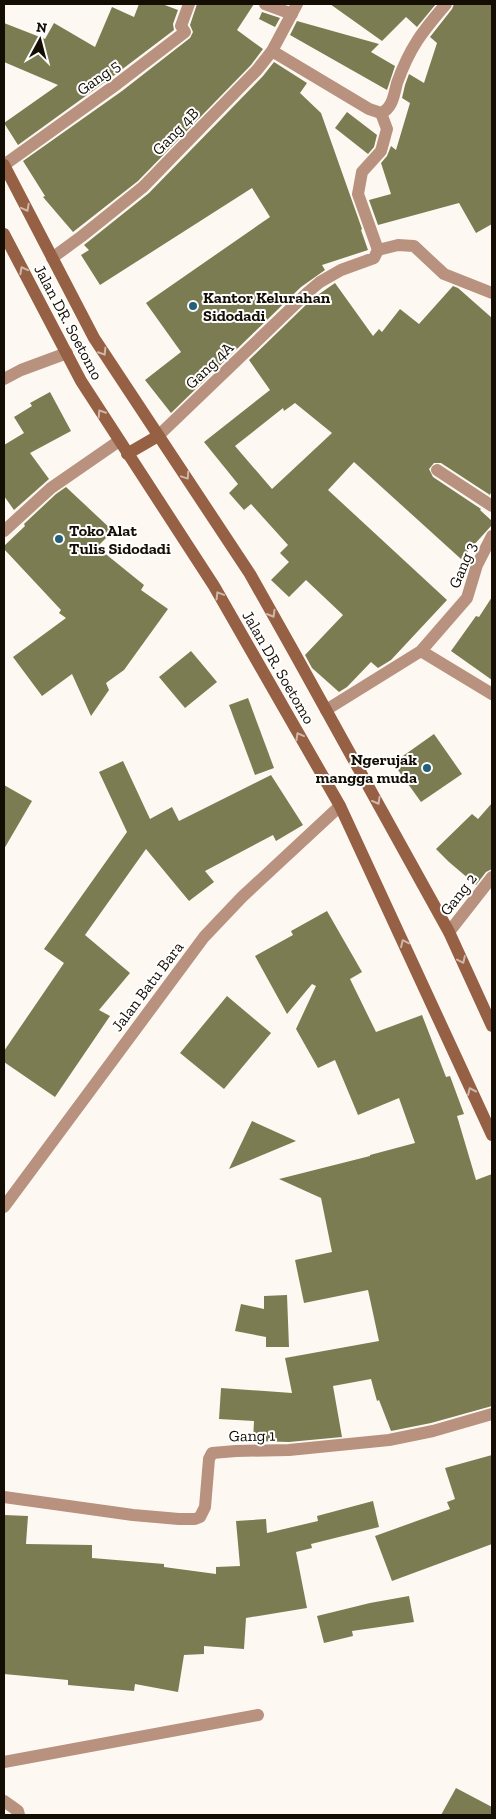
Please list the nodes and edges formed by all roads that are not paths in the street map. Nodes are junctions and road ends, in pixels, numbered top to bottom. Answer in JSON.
{"nodes":[{"id":1,"x":189,"y":4,"type":"edge"},
{"id":2,"x":265,"y":4,"type":"edge"},
{"id":3,"x":446,"y":4,"type":"edge"},
{"id":4,"x":294,"y":9,"type":"edge"},
{"id":5,"x":272,"y":51,"type":"junction"},
{"id":6,"x":381,"y":113,"type":"junction"},
{"id":7,"x":4,"y":165,"type":"edge"},
{"id":8,"x":4,"y":234,"type":"edge"},
{"id":9,"x":378,"y":250,"type":"junction"},
{"id":10,"x":52,"y":258,"type":"junction"},
{"id":11,"x":492,"y":292,"type":"edge"},
{"id":12,"x":67,"y":353,"type":"junction"},
{"id":13,"x":4,"y":379,"type":"edge"},
{"id":14,"x":158,"y":436,"type":"junction"},
{"id":15,"x":119,"y":441,"type":"junction"},
{"id":16,"x":127,"y":454,"type":"junction"},
{"id":17,"x":437,"y":470,"type":"dead end"},
{"id":18,"x":492,"y":506,"type":"edge"},
{"id":19,"x":4,"y":531,"type":"edge"},
{"id":20,"x":492,"y":536,"type":"edge"},
{"id":21,"x":421,"y":651,"type":"junction"},
{"id":22,"x":492,"y":694,"type":"edge"},
{"id":23,"x":326,"y":710,"type":"junction"},
{"id":24,"x":340,"y":806,"type":"junction"},
{"id":25,"x":492,"y":877,"type":"edge"},
{"id":26,"x":449,"y":932,"type":"junction"},
{"id":27,"x":492,"y":1026,"type":"edge"},
{"id":28,"x":492,"y":1135,"type":"edge"},
{"id":29,"x":4,"y":1207,"type":"edge"},
{"id":30,"x":492,"y":1414,"type":"edge"},
{"id":31,"x":4,"y":1497,"type":"edge"},
{"id":32,"x":258,"y":1715,"type":"dead end"},
{"id":33,"x":4,"y":1762,"type":"edge"},
{"id":34,"x":4,"y":1801,"type":"edge"},
{"id":35,"x":19,"y":1815,"type":"edge"}],
"edges":[{"from":1,"to":7,"type":"street","name":"Gang 5"},
{"from":2,"to":4,"type":"street"},
{"from":3,"to":6,"type":"street"},
{"from":4,"to":5,"type":"street","name":"Gang 4B"},
{"from":5,"to":6,"type":"street"},
{"from":5,"to":10,"type":"street","name":"Gang 4B"},
{"from":6,"to":9,"type":"street"},
{"from":7,"to":10,"type":"street","name":"Jalan DR. Soetomo","one_way":true},
{"from":12,"to":8,"type":"street","name":"Jalan DR. Soetomo","one_way":true},
{"from":9,"to":11,"type":"street"},
{"from":9,"to":14,"type":"street","name":"Gang 4A"},
{"from":10,"to":14,"type":"street","name":"Jalan DR. Soetomo","one_way":true},
{"from":12,"to":13,"type":"street"},
{"from":15,"to":12,"type":"street","name":"Jalan DR. Soetomo","one_way":true},
{"from":14,"to":16,"type":"street"},
{"from":14,"to":23,"type":"street","name":"Jalan DR. Soetomo","one_way":true},
{"from":15,"to":16,"type":"street","name":"Jalan DR. Soetomo"},
{"from":15,"to":19,"type":"street"},
{"from":24,"to":16,"type":"street","name":"Jalan DR. Soetomo","one_way":true},
{"from":17,"to":18,"type":"street"},
{"from":20,"to":21,"type":"street","name":"Gang 3"},
{"from":21,"to":22,"type":"street"},
{"from":21,"to":23,"type":"street","name":"Gang 3"},
{"from":23,"to":26,"type":"street","name":"Jalan DR. Soetomo","one_way":true},
{"from":28,"to":24,"type":"street","name":"Jalan DR. Soetomo","one_way":true},
{"from":24,"to":29,"type":"street","name":"Jalan Batu Bara"},
{"from":25,"to":26,"type":"street","name":"Gang 2"},
{"from":26,"to":27,"type":"street","name":"Jalan DR. Soetomo","one_way":true},
{"from":30,"to":31,"type":"street","name":"Gang 1"},
{"from":32,"to":33,"type":"street"},
{"from":34,"to":35,"type":"street"}]}
